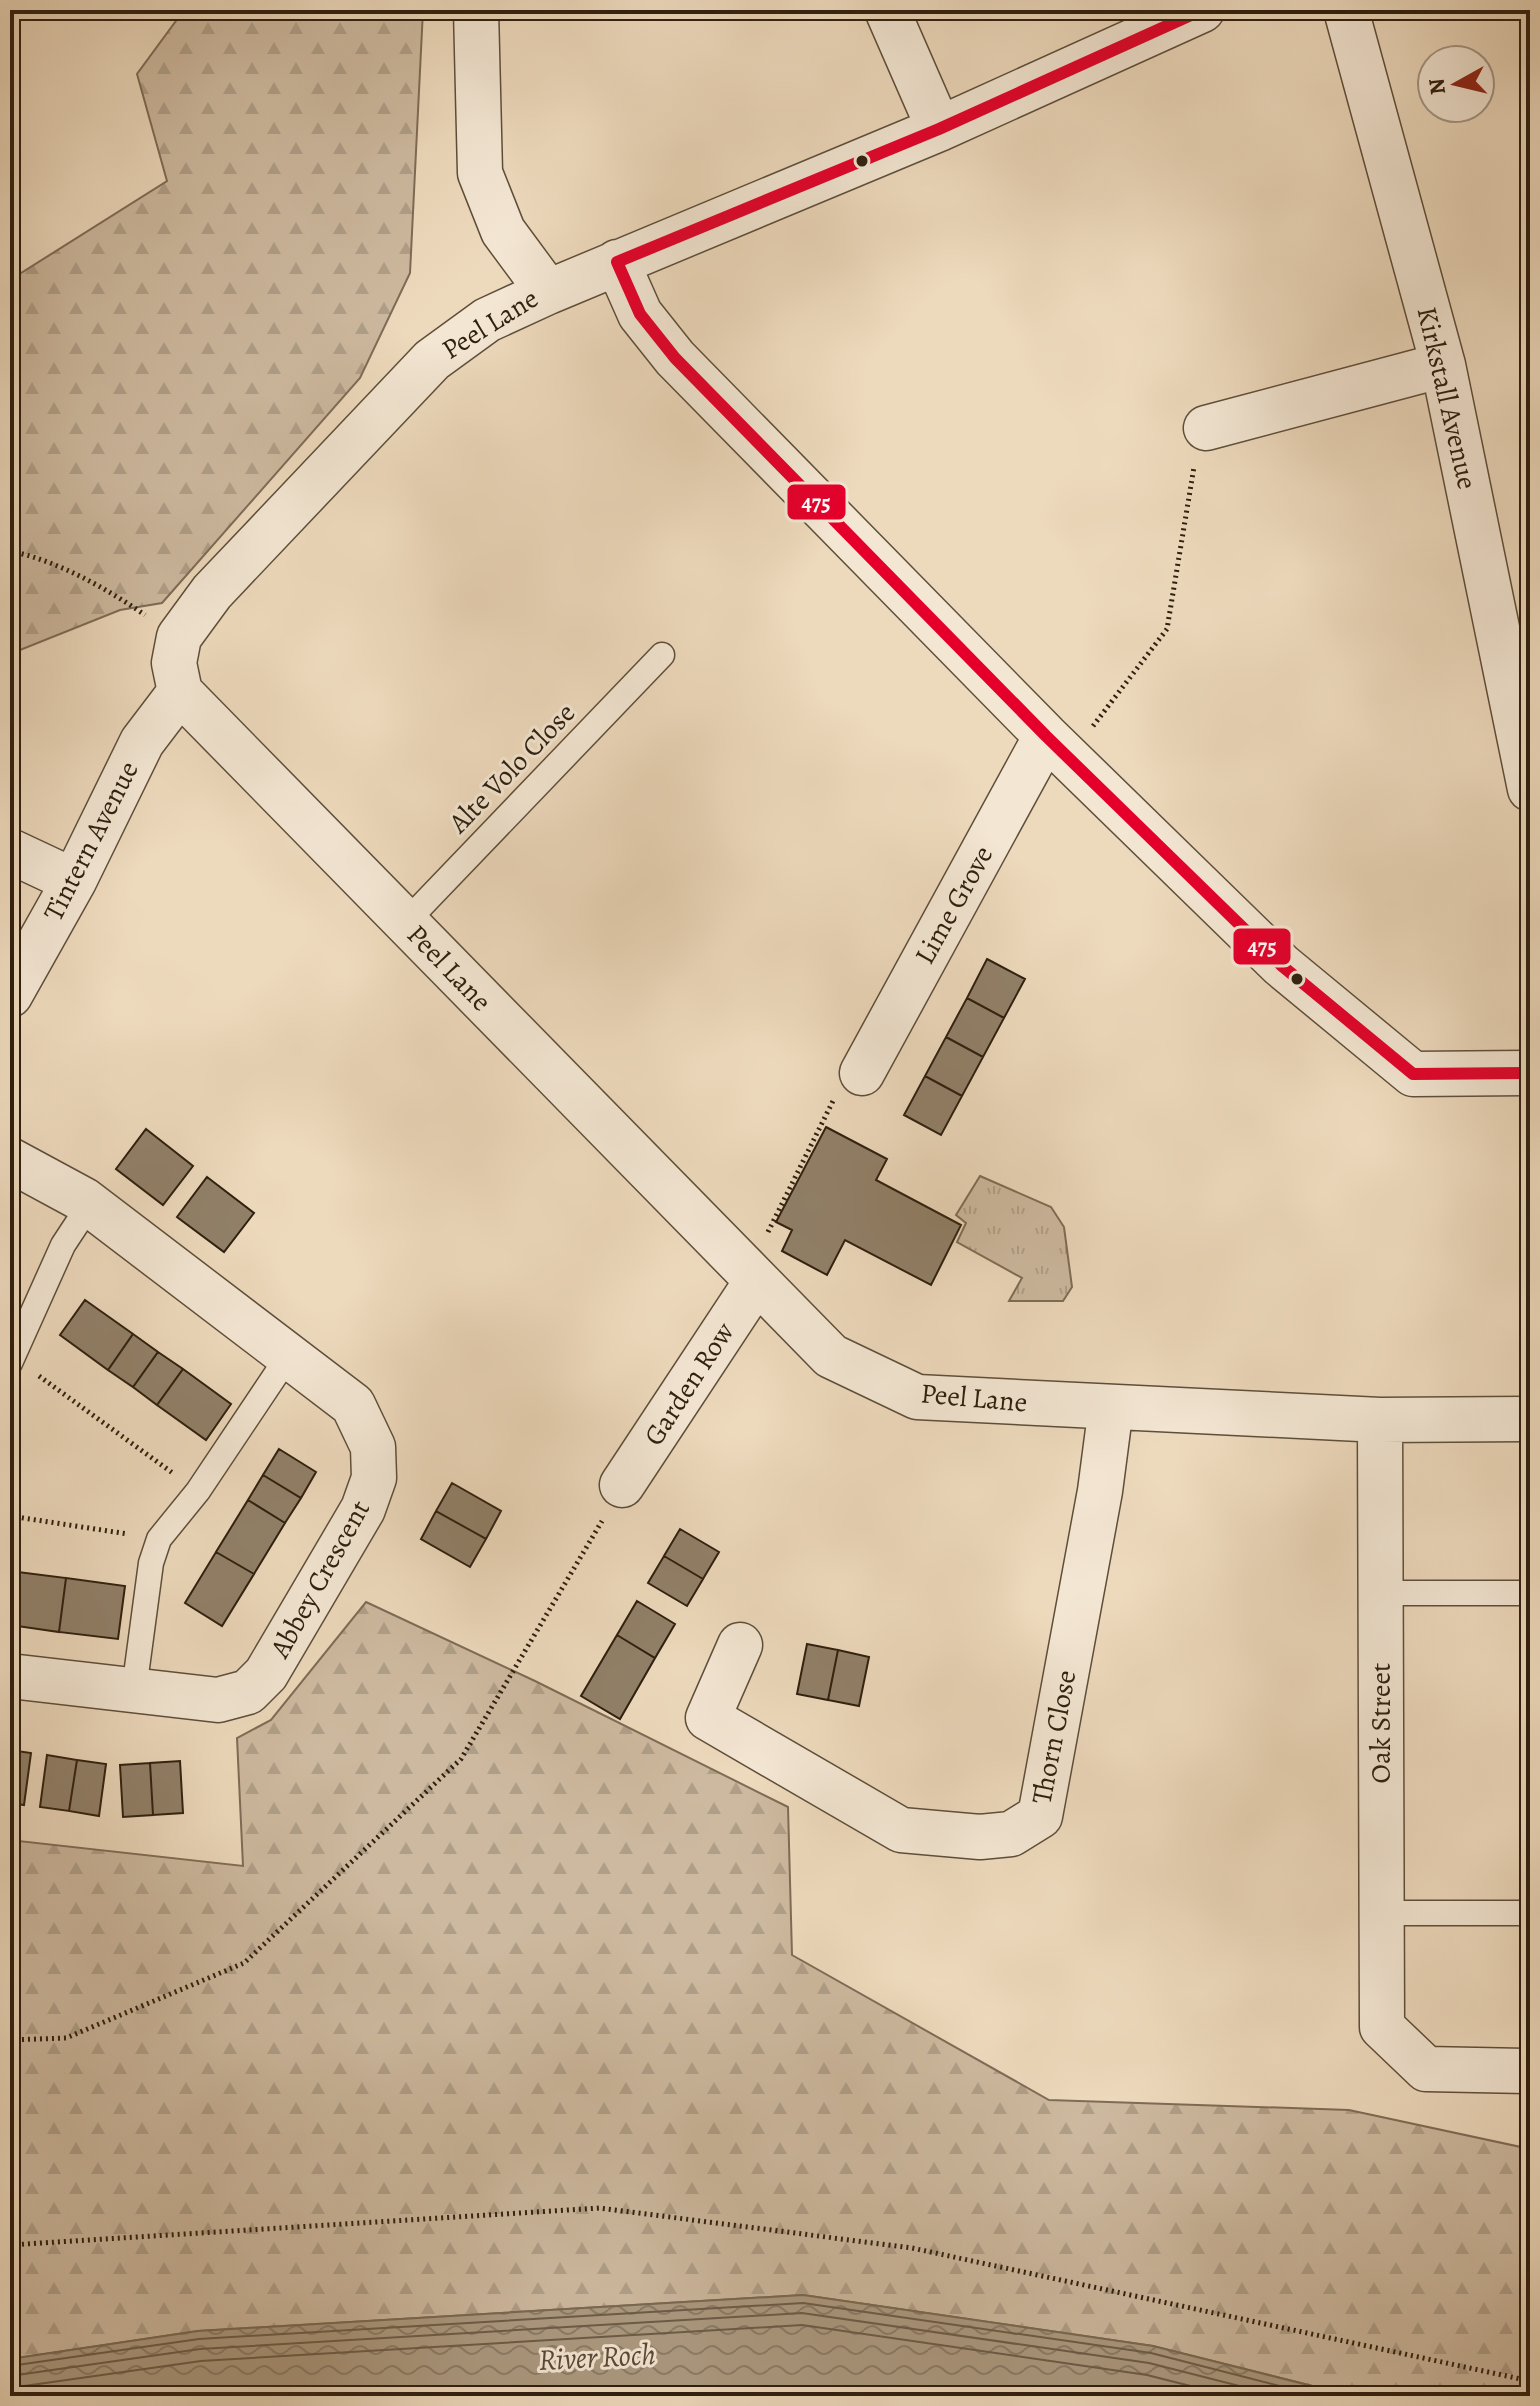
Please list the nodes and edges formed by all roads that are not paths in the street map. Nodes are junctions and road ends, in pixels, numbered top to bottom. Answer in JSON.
{"nodes":[{"id":1,"x":476,"y":10,"type":"edge"},
{"id":2,"x":887,"y":10,"type":"edge"},
{"id":3,"x":1202,"y":10,"type":"edge"},
{"id":4,"x":1346,"y":10,"type":"edge"},
{"id":5,"x":939,"y":129,"type":"junction"},
{"id":6,"x":617,"y":262,"type":"junction"},
{"id":7,"x":548,"y":292,"type":"junction"},
{"id":8,"x":1443,"y":365,"type":"junction"},
{"id":9,"x":1206,"y":428,"type":"road end"},
{"id":10,"x":662,"y":655,"type":"dead end"},
{"id":11,"x":180,"y":692,"type":"junction"},
{"id":12,"x":1058,"y":747,"type":"junction"},
{"id":13,"x":1530,"y":789,"type":"edge"},
{"id":14,"x":10,"y":851,"type":"edge"},
{"id":15,"x":74,"y":881,"type":"junction"},
{"id":16,"x":405,"y":923,"type":"junction"},
{"id":17,"x":10,"y":995,"type":"edge"},
{"id":18,"x":862,"y":1073,"type":"road end"},
{"id":19,"x":1530,"y":1073,"type":"edge"},
{"id":20,"x":10,"y":1160,"type":"edge"},
{"id":21,"x":90,"y":1204,"type":"junction"},
{"id":22,"x":752,"y":1278,"type":"junction"},
{"id":23,"x":289,"y":1355,"type":"junction"},
{"id":24,"x":11,"y":1360,"type":"edge"},
{"id":25,"x":1111,"y":1407,"type":"junction"},
{"id":26,"x":1530,"y":1419,"type":"edge"},
{"id":27,"x":1380,"y":1420,"type":"junction"},
{"id":28,"x":622,"y":1485,"type":"road end"},
{"id":29,"x":1380,"y":1593,"type":"junction"},
{"id":30,"x":1530,"y":1593,"type":"edge"},
{"id":31,"x":740,"y":1645,"type":"dead end"},
{"id":32,"x":10,"y":1676,"type":"edge"},
{"id":33,"x":134,"y":1690,"type":"junction"},
{"id":34,"x":1381,"y":1913,"type":"junction"},
{"id":35,"x":1530,"y":1913,"type":"edge"},
{"id":36,"x":1530,"y":2071,"type":"edge"}],
"edges":[{"from":1,"to":7,"type":"street","name":"Peel Lane"},
{"from":2,"to":5,"type":"street"},
{"from":3,"to":5,"type":"street"},
{"from":4,"to":8,"type":"street","name":"Kirkstall Avenue"},
{"from":5,"to":6,"type":"street"},
{"from":6,"to":7,"type":"street"},
{"from":6,"to":12,"type":"street"},
{"from":7,"to":11,"type":"street","name":"Peel Lane"},
{"from":8,"to":9,"type":"street"},
{"from":8,"to":13,"type":"street","name":"Kirkstall Avenue"},
{"from":10,"to":16,"type":"lane","name":"Alte Volo Close"},
{"from":11,"to":15,"type":"street","name":"Tintern Avenue"},
{"from":11,"to":16,"type":"street","name":"Peel Lane"},
{"from":12,"to":18,"type":"street","name":"Lime Grove"},
{"from":12,"to":19,"type":"street"},
{"from":14,"to":15,"type":"street"},
{"from":15,"to":17,"type":"street","name":"Tintern Avenue"},
{"from":16,"to":22,"type":"street","name":"Peel Lane"},
{"from":20,"to":21,"type":"street","name":"Abbey Crescent"},
{"from":21,"to":23,"type":"street","name":"Abbey Crescent"},
{"from":21,"to":24,"type":"lane"},
{"from":22,"to":25,"type":"street","name":"Peel Lane"},
{"from":22,"to":28,"type":"street","name":"Garden Row"},
{"from":23,"to":33,"type":"lane"},
{"from":23,"to":33,"type":"street","name":"Abbey Crescent"},
{"from":25,"to":27,"type":"street","name":"Peel Lane"},
{"from":25,"to":31,"type":"street","name":"Thorn Close"},
{"from":26,"to":27,"type":"street","name":"Peel Lane"},
{"from":27,"to":29,"type":"street","name":"Oak Street"},
{"from":29,"to":30,"type":"lane"},
{"from":29,"to":34,"type":"street","name":"Oak Street"},
{"from":32,"to":33,"type":"street","name":"Abbey Crescent"},
{"from":34,"to":35,"type":"lane"},
{"from":34,"to":36,"type":"street","name":"Oak Street"}]}
